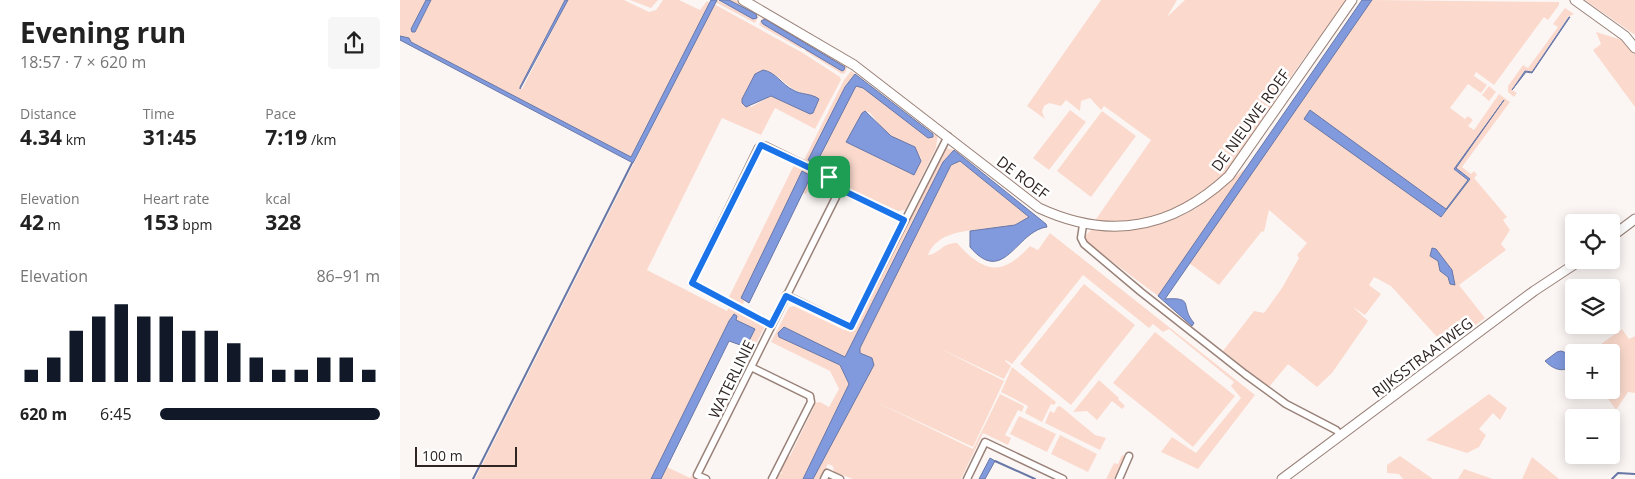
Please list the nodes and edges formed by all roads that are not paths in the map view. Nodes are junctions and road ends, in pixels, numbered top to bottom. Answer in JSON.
{"nodes":[{"id":1,"x":743,"y":0,"type":"edge"},
{"id":2,"x":1352,"y":0,"type":"edge"},
{"id":3,"x":1575,"y":0,"type":"edge"},
{"id":4,"x":1635,"y":48,"type":"edge"},
{"id":5,"x":948,"y":136,"type":"junction"},
{"id":6,"x":840,"y":189,"type":"junction"},
{"id":7,"x":1635,"y":219,"type":"edge"},
{"id":8,"x":904,"y":220,"type":"junction"},
{"id":9,"x":1083,"y":225,"type":"junction"},
{"id":10,"x":1620,"y":230,"type":"edge"},
{"id":11,"x":1567,"y":269,"type":"edge"},
{"id":12,"x":786,"y":296,"type":"junction"},
{"id":13,"x":771,"y":325,"type":"junction"},
{"id":14,"x":751,"y":367,"type":"junction"},
{"id":15,"x":1341,"y":435,"type":"junction"},
{"id":16,"x":1129,"y":456,"type":"dead end"},
{"id":17,"x":826,"y":476,"type":"edge"},
{"id":18,"x":706,"y":479,"type":"edge"},
{"id":19,"x":772,"y":479,"type":"edge"},
{"id":20,"x":840,"y":479,"type":"edge"},
{"id":21,"x":967,"y":479,"type":"edge"},
{"id":22,"x":1063,"y":479,"type":"edge"},
{"id":23,"x":1119,"y":479,"type":"edge"},
{"id":24,"x":1282,"y":479,"type":"edge"}],
"edges":[{"from":1,"to":5,"type":"street","name":"DE ROEF"},
{"from":2,"to":9,"type":"street","name":"DE NIEUWE ROEF"},
{"from":3,"to":4,"type":"street"},
{"from":5,"to":8,"type":"street"},
{"from":5,"to":9,"type":"street","name":"DE ROEF"},
{"from":6,"to":8,"type":"street"},
{"from":6,"to":12,"type":"street","name":"WATERLINIE"},
{"from":6,"to":13,"type":"street"},
{"from":7,"to":10,"type":"street"},
{"from":8,"to":12,"type":"street"},
{"from":9,"to":15,"type":"street"},
{"from":11,"to":15,"type":"street","name":"RIJKSSTRAATWEG"},
{"from":12,"to":13,"type":"street","name":"WATERLINIE"},
{"from":13,"to":14,"type":"street","name":"WATERLINIE"},
{"from":14,"to":18,"type":"street","name":"WATERLINIE"},
{"from":14,"to":19,"type":"street"},
{"from":15,"to":24,"type":"street","name":"RIJKSSTRAATWEG"},
{"from":16,"to":23,"type":"street"},
{"from":17,"to":20,"type":"street"},
{"from":21,"to":22,"type":"street"}]}
